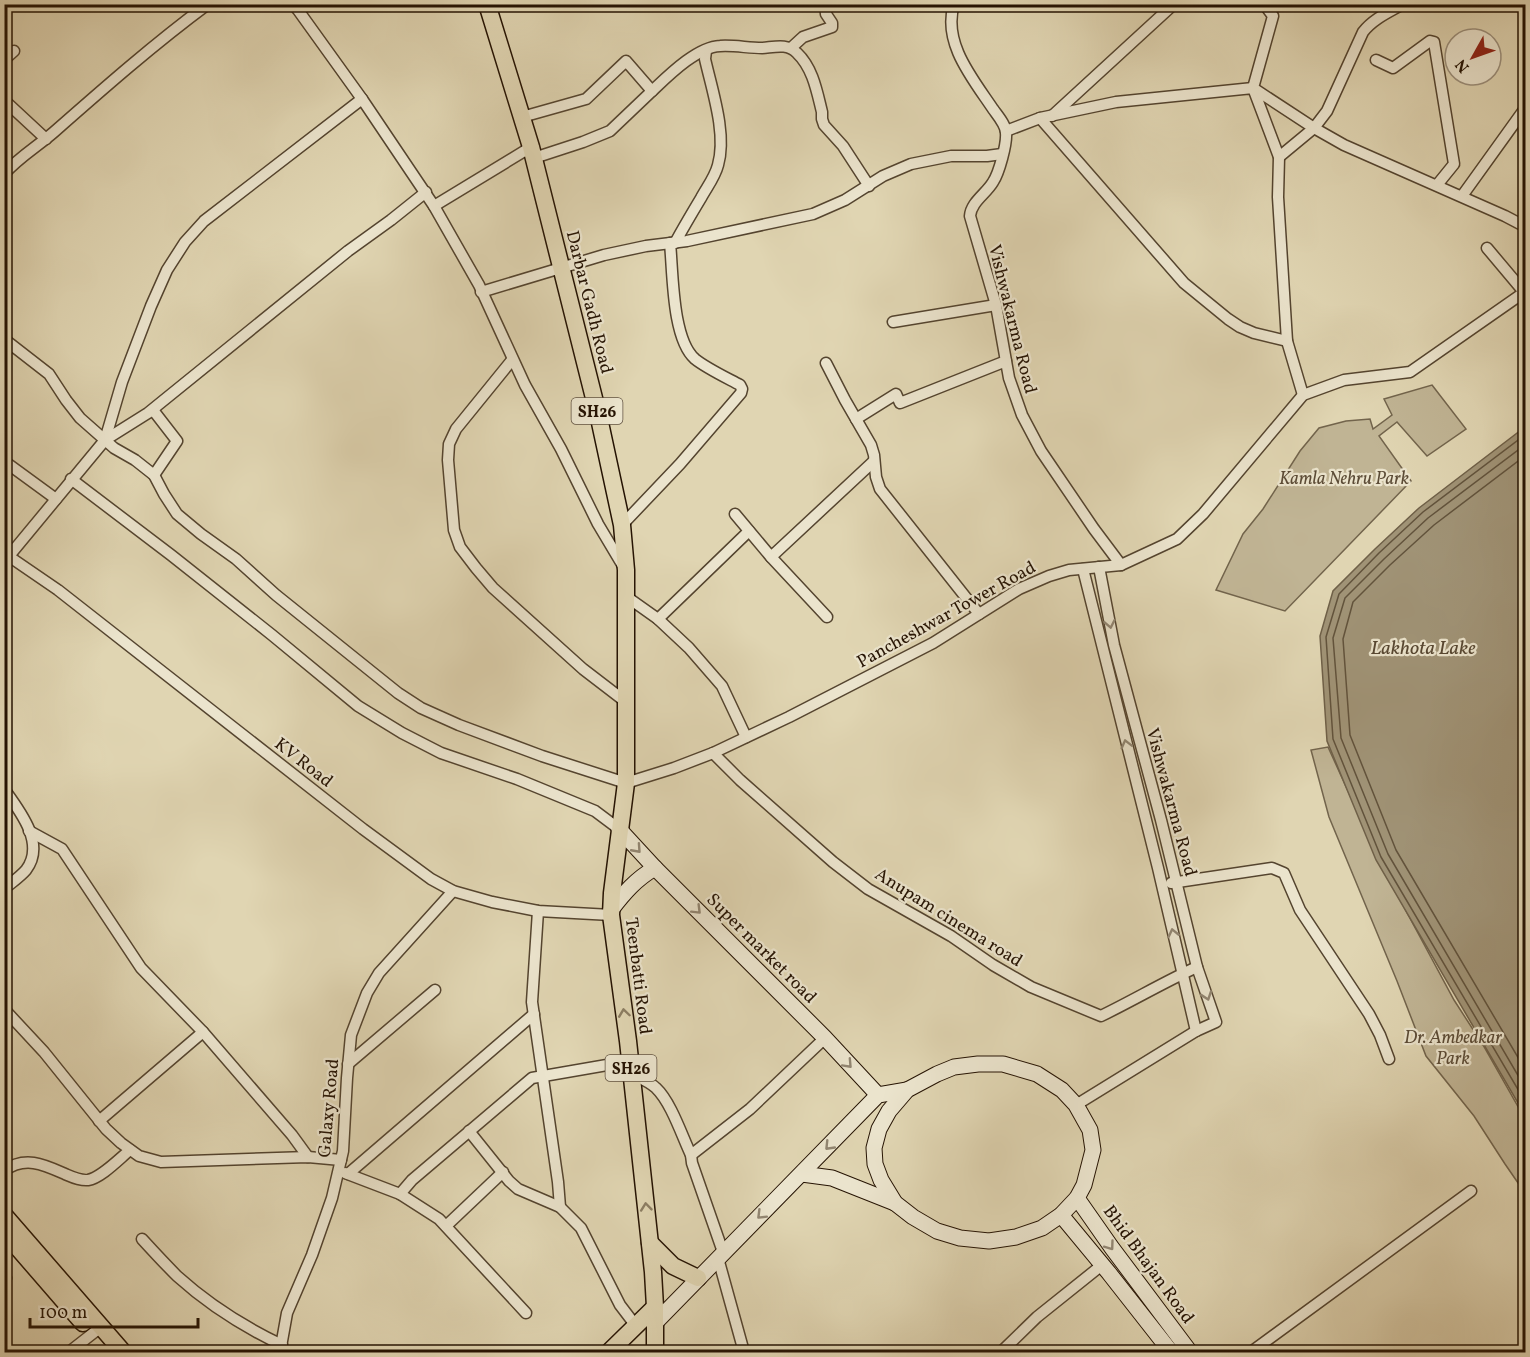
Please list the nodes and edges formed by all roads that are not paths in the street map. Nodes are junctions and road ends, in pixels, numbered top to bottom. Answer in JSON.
{"nodes":[{"id":1,"x":208,"y":4,"type":"edge"},
{"id":2,"x":293,"y":4,"type":"edge"},
{"id":3,"x":487,"y":4,"type":"edge"},
{"id":4,"x":825,"y":4,"type":"edge"},
{"id":5,"x":954,"y":4,"type":"edge"},
{"id":6,"x":1174,"y":4,"type":"edge"},
{"id":7,"x":1264,"y":4,"type":"edge"},
{"id":8,"x":1403,"y":4,"type":"edge"},
{"id":9,"x":791,"y":48,"type":"junction"},
{"id":10,"x":14,"y":51,"type":"dead end"},
{"id":11,"x":706,"y":51,"type":"junction"},
{"id":12,"x":4,"y":60,"type":"edge"},
{"id":13,"x":1376,"y":60,"type":"dead end"},
{"id":14,"x":1253,"y":88,"type":"junction"},
{"id":15,"x":652,"y":91,"type":"junction"},
{"id":16,"x":362,"y":99,"type":"junction"},
{"id":17,"x":4,"y":100,"type":"edge"},
{"id":18,"x":1526,"y":108,"type":"edge"},
{"id":19,"x":1052,"y":116,"type":"junction"},
{"id":20,"x":522,"y":117,"type":"junction"},
{"id":21,"x":1040,"y":118,"type":"junction"},
{"id":22,"x":1314,"y":128,"type":"junction"},
{"id":23,"x":1006,"y":131,"type":"junction"},
{"id":24,"x":46,"y":139,"type":"junction"},
{"id":25,"x":533,"y":152,"type":"junction"},
{"id":26,"x":1002,"y":154,"type":"junction"},
{"id":27,"x":1279,"y":157,"type":"junction"},
{"id":28,"x":4,"y":174,"type":"edge"},
{"id":29,"x":1437,"y":185,"type":"junction"},
{"id":30,"x":869,"y":186,"type":"junction"},
{"id":31,"x":426,"y":192,"type":"junction"},
{"id":32,"x":1462,"y":196,"type":"junction"},
{"id":33,"x":434,"y":206,"type":"junction"},
{"id":34,"x":1526,"y":227,"type":"edge"},
{"id":35,"x":672,"y":243,"type":"junction"},
{"id":36,"x":1487,"y":248,"type":"dead end"},
{"id":37,"x":562,"y":269,"type":"junction"},
{"id":38,"x":1525,"y":291,"type":"edge"},
{"id":39,"x":481,"y":292,"type":"junction"},
{"id":40,"x":996,"y":305,"type":"junction"},
{"id":41,"x":892,"y":322,"type":"dead end"},
{"id":42,"x":4,"y":339,"type":"edge"},
{"id":43,"x":1287,"y":341,"type":"junction"},
{"id":44,"x":512,"y":360,"type":"junction"},
{"id":45,"x":1006,"y":361,"type":"junction"},
{"id":46,"x":826,"y":363,"type":"dead end"},
{"id":47,"x":1302,"y":395,"type":"junction"},
{"id":48,"x":153,"y":410,"type":"junction"},
{"id":49,"x":856,"y":419,"type":"junction"},
{"id":50,"x":105,"y":440,"type":"junction"},
{"id":51,"x":4,"y":460,"type":"edge"},
{"id":52,"x":874,"y":461,"type":"junction"},
{"id":53,"x":154,"y":475,"type":"junction"},
{"id":54,"x":71,"y":479,"type":"junction"},
{"id":55,"x":56,"y":499,"type":"junction"},
{"id":56,"x":735,"y":514,"type":"dead end"},
{"id":57,"x":622,"y":525,"type":"junction"},
{"id":58,"x":749,"y":531,"type":"junction"},
{"id":59,"x":6,"y":557,"type":"edge"},
{"id":60,"x":771,"y":557,"type":"junction"},
{"id":61,"x":1121,"y":565,"type":"junction"},
{"id":62,"x":1099,"y":567,"type":"junction"},
{"id":63,"x":1083,"y":568,"type":"junction"},
{"id":64,"x":626,"y":570,"type":"junction"},
{"id":65,"x":627,"y":597,"type":"junction"},
{"id":66,"x":979,"y":614,"type":"junction"},
{"id":67,"x":827,"y":617,"type":"dead end"},
{"id":68,"x":658,"y":619,"type":"junction"},
{"id":69,"x":626,"y":702,"type":"junction"},
{"id":70,"x":746,"y":737,"type":"junction"},
{"id":71,"x":713,"y":753,"type":"junction"},
{"id":72,"x":626,"y":783,"type":"junction"},
{"id":73,"x":4,"y":789,"type":"edge"},
{"id":74,"x":620,"y":829,"type":"junction"},
{"id":75,"x":29,"y":831,"type":"junction"},
{"id":76,"x":655,"y":868,"type":"junction"},
{"id":77,"x":1176,"y":882,"type":"junction"},
{"id":78,"x":1161,"y":885,"type":"junction"},
{"id":79,"x":4,"y":889,"type":"edge"},
{"id":80,"x":453,"y":891,"type":"junction"},
{"id":81,"x":538,"y":911,"type":"junction"},
{"id":82,"x":611,"y":913,"type":"junction"},
{"id":83,"x":1197,"y":967,"type":"junction"},
{"id":84,"x":1182,"y":973,"type":"junction"},
{"id":85,"x":435,"y":990,"type":"dead end"},
{"id":86,"x":4,"y":1009,"type":"edge"},
{"id":87,"x":534,"y":1014,"type":"junction"},
{"id":88,"x":1196,"y":1031,"type":"junction"},
{"id":89,"x":203,"y":1032,"type":"junction"},
{"id":90,"x":825,"y":1038,"type":"junction"},
{"id":91,"x":1389,"y":1059,"type":"dead end"},
{"id":92,"x":348,"y":1064,"type":"junction"},
{"id":93,"x":631,"y":1067,"type":"junction"},
{"id":94,"x":542,"y":1076,"type":"junction"},
{"id":95,"x":907,"y":1090,"type":"junction"},
{"id":96,"x":878,"y":1095,"type":"junction"},
{"id":97,"x":1076,"y":1105,"type":"junction"},
{"id":98,"x":99,"y":1120,"type":"junction"},
{"id":99,"x":469,"y":1131,"type":"junction"},
{"id":100,"x":130,"y":1150,"type":"junction"},
{"id":101,"x":691,"y":1155,"type":"junction"},
{"id":102,"x":308,"y":1157,"type":"junction"},
{"id":103,"x":343,"y":1168,"type":"junction"},
{"id":104,"x":4,"y":1171,"type":"edge"},
{"id":105,"x":502,"y":1172,"type":"junction"},
{"id":106,"x":802,"y":1174,"type":"junction"},
{"id":107,"x":1471,"y":1191,"type":"dead end"},
{"id":108,"x":400,"y":1194,"type":"junction"},
{"id":109,"x":1077,"y":1198,"type":"junction"},
{"id":110,"x":895,"y":1203,"type":"junction"},
{"id":111,"x":560,"y":1207,"type":"junction"},
{"id":112,"x":4,"y":1215,"type":"edge"},
{"id":113,"x":1061,"y":1215,"type":"junction"},
{"id":114,"x":446,"y":1226,"type":"junction"},
{"id":115,"x":6,"y":1237,"type":"edge"},
{"id":116,"x":142,"y":1239,"type":"dead end"},
{"id":117,"x":650,"y":1243,"type":"junction"},
{"id":118,"x":720,"y":1255,"type":"junction"},
{"id":119,"x":1102,"y":1265,"type":"junction"},
{"id":120,"x":698,"y":1278,"type":"junction"},
{"id":121,"x":526,"y":1313,"type":"dead end"},
{"id":122,"x":655,"y":1315,"type":"junction"},
{"id":123,"x":636,"y":1326,"type":"junction"},
{"id":124,"x":97,"y":1330,"type":"junction"},
{"id":125,"x":281,"y":1349,"type":"edge"},
{"id":126,"x":69,"y":1353,"type":"edge"},
{"id":127,"x":109,"y":1353,"type":"edge"},
{"id":128,"x":123,"y":1353,"type":"edge"},
{"id":129,"x":609,"y":1353,"type":"edge"},
{"id":130,"x":655,"y":1353,"type":"edge"},
{"id":131,"x":744,"y":1353,"type":"edge"},
{"id":132,"x":1001,"y":1353,"type":"edge"},
{"id":133,"x":1171,"y":1353,"type":"edge"},
{"id":134,"x":1190,"y":1353,"type":"edge"},
{"id":135,"x":1251,"y":1353,"type":"edge"}],
"edges":[{"from":1,"to":24,"type":"street"},
{"from":2,"to":16,"type":"street"},
{"from":3,"to":20,"type":"main road","name":"Darbar Gadh Road","number":"SH26"},
{"from":4,"to":9,"type":"street"},
{"from":5,"to":23,"type":"street"},
{"from":6,"to":19,"type":"street"},
{"from":7,"to":14,"type":"street"},
{"from":8,"to":22,"type":"street"},
{"from":9,"to":11,"type":"street"},
{"from":9,"to":30,"type":"street"},
{"from":10,"to":12,"type":"street"},
{"from":11,"to":15,"type":"street"},
{"from":11,"to":35,"type":"street"},
{"from":13,"to":29,"type":"street"},
{"from":14,"to":19,"type":"street"},
{"from":14,"to":22,"type":"street"},
{"from":14,"to":27,"type":"street"},
{"from":15,"to":20,"type":"street"},
{"from":15,"to":25,"type":"street"},
{"from":16,"to":31,"type":"street"},
{"from":16,"to":50,"type":"street"},
{"from":17,"to":24,"type":"street"},
{"from":18,"to":32,"type":"street"},
{"from":19,"to":21,"type":"street"},
{"from":20,"to":25,"type":"main road","name":"Darbar Gadh Road","number":"SH26"},
{"from":21,"to":23,"type":"street"},
{"from":21,"to":43,"type":"street"},
{"from":22,"to":27,"type":"street"},
{"from":22,"to":29,"type":"street"},
{"from":23,"to":26,"type":"street","name":"Vishwakarma Road"},
{"from":24,"to":28,"type":"street"},
{"from":25,"to":33,"type":"street"},
{"from":25,"to":37,"type":"main road","name":"Darbar Gadh Road","number":"SH26"},
{"from":26,"to":30,"type":"street"},
{"from":26,"to":40,"type":"street","name":"Vishwakarma Road"},
{"from":27,"to":43,"type":"street"},
{"from":29,"to":32,"type":"street"},
{"from":30,"to":35,"type":"street"},
{"from":31,"to":33,"type":"street"},
{"from":31,"to":48,"type":"street"},
{"from":32,"to":34,"type":"street"},
{"from":33,"to":39,"type":"street"},
{"from":35,"to":37,"type":"street"},
{"from":35,"to":57,"type":"street"},
{"from":36,"to":38,"type":"street"},
{"from":37,"to":39,"type":"street"},
{"from":37,"to":57,"type":"main road","name":"Darbar Gadh Road","number":"SH26"},
{"from":38,"to":47,"type":"street"},
{"from":39,"to":44,"type":"street"},
{"from":40,"to":41,"type":"street"},
{"from":40,"to":45,"type":"street","name":"Vishwakarma Road"},
{"from":42,"to":50,"type":"street"},
{"from":43,"to":47,"type":"street"},
{"from":44,"to":64,"type":"street"},
{"from":44,"to":69,"type":"street"},
{"from":45,"to":49,"type":"street"},
{"from":45,"to":61,"type":"street","name":"Vishwakarma Road"},
{"from":46,"to":49,"type":"street"},
{"from":47,"to":61,"type":"street","name":"Pancheshwar Tower Road"},
{"from":48,"to":50,"type":"street"},
{"from":48,"to":53,"type":"street"},
{"from":49,"to":52,"type":"street"},
{"from":50,"to":53,"type":"street"},
{"from":50,"to":54,"type":"street"},
{"from":51,"to":55,"type":"street"},
{"from":52,"to":60,"type":"street"},
{"from":52,"to":66,"type":"street"},
{"from":53,"to":72,"type":"street"},
{"from":54,"to":55,"type":"street"},
{"from":54,"to":74,"type":"street"},
{"from":55,"to":59,"type":"street"},
{"from":56,"to":58,"type":"street"},
{"from":57,"to":64,"type":"main road","name":"Darbar Gadh Road","number":"SH26"},
{"from":58,"to":60,"type":"street"},
{"from":58,"to":68,"type":"street"},
{"from":59,"to":80,"type":"street","name":"KV Road"},
{"from":60,"to":67,"type":"street"},
{"from":61,"to":62,"type":"street","name":"Pancheshwar Tower Road"},
{"from":62,"to":63,"type":"street","name":"Pancheshwar Tower Road"},
{"from":62,"to":77,"type":"street","name":"Vishwakarma Road","one_way":true},
{"from":63,"to":66,"type":"street","name":"Pancheshwar Tower Road"},
{"from":78,"to":63,"type":"street","name":"Vishwakarma Road","one_way":true},
{"from":64,"to":65,"type":"main road","name":"Darbar Gadh Road","number":"SH26"},
{"from":65,"to":68,"type":"street"},
{"from":65,"to":69,"type":"main road","name":"Darbar Gadh Road","number":"SH26"},
{"from":66,"to":70,"type":"street","name":"Pancheshwar Tower Road"},
{"from":68,"to":70,"type":"street"},
{"from":69,"to":72,"type":"main road","name":"Darbar Gadh Road","number":"SH26"},
{"from":70,"to":71,"type":"street","name":"Pancheshwar Tower Road"},
{"from":71,"to":72,"type":"street","name":"Pancheshwar Tower Road"},
{"from":71,"to":84,"type":"street","name":"Anupam cinema road"},
{"from":72,"to":74,"type":"main road","name":"Darbar Gadh Road","number":"SH26"},
{"from":73,"to":75,"type":"street"},
{"from":74,"to":76,"type":"main road","name":"Super market road","one_way":true},
{"from":74,"to":82,"type":"main road","name":"Teenbatti Road","number":"SH26"},
{"from":75,"to":79,"type":"street"},
{"from":75,"to":89,"type":"street"},
{"from":76,"to":82,"type":"main road"},
{"from":76,"to":90,"type":"main road","name":"Super market road","one_way":true},
{"from":77,"to":78,"type":"street"},
{"from":77,"to":83,"type":"street","name":"Vishwakarma Road"},
{"from":77,"to":91,"type":"street"},
{"from":84,"to":78,"type":"street","name":"Vishwakarma Road","one_way":true},
{"from":80,"to":81,"type":"street","name":"KV Road"},
{"from":80,"to":92,"type":"street","name":"Galaxy Road"},
{"from":81,"to":82,"type":"street","name":"KV Road"},
{"from":81,"to":87,"type":"street"},
{"from":93,"to":82,"type":"main road","name":"Teenbatti Road","number":"SH26","one_way":true},
{"from":83,"to":84,"type":"street","name":"Anupam cinema road"},
{"from":83,"to":88,"type":"street","name":"Vishwakarma Road","one_way":true},
{"from":84,"to":88,"type":"street","name":"Vishwakarma Road"},
{"from":85,"to":92,"type":"street"},
{"from":86,"to":98,"type":"street"},
{"from":87,"to":94,"type":"street"},
{"from":87,"to":103,"type":"street"},
{"from":88,"to":97,"type":"street","name":"Vishwakarma Road"},
{"from":89,"to":98,"type":"street"},
{"from":89,"to":102,"type":"street"},
{"from":90,"to":96,"type":"main road","name":"Super market road","one_way":true},
{"from":90,"to":101,"type":"street"},
{"from":92,"to":103,"type":"street","name":"Galaxy Road"},
{"from":93,"to":94,"type":"street"},
{"from":93,"to":101,"type":"street"},
{"from":117,"to":93,"type":"main road","name":"Teenbatti Road","number":"SH26","one_way":true},
{"from":94,"to":99,"type":"street"},
{"from":94,"to":111,"type":"street"},
{"from":95,"to":96,"type":"main road"},
{"from":95,"to":97,"type":"main road"},
{"from":95,"to":110,"type":"main road"},
{"from":96,"to":106,"type":"main road","one_way":true},
{"from":97,"to":109,"type":"main road"},
{"from":98,"to":100,"type":"street"},
{"from":99,"to":105,"type":"street"},
{"from":99,"to":108,"type":"street"},
{"from":100,"to":102,"type":"street"},
{"from":100,"to":104,"type":"street"},
{"from":101,"to":118,"type":"street"},
{"from":102,"to":103,"type":"street"},
{"from":103,"to":108,"type":"street"},
{"from":103,"to":125,"type":"street","name":"Galaxy Road"},
{"from":105,"to":111,"type":"street"},
{"from":105,"to":114,"type":"street"},
{"from":106,"to":110,"type":"main road"},
{"from":106,"to":118,"type":"main road","one_way":true},
{"from":107,"to":135,"type":"street"},
{"from":108,"to":114,"type":"street"},
{"from":109,"to":113,"type":"main road"},
{"from":109,"to":134,"type":"main road","name":"Bhid Bhajan Road","one_way":true},
{"from":110,"to":113,"type":"main road"},
{"from":111,"to":123,"type":"street"},
{"from":112,"to":124,"type":"main road"},
{"from":113,"to":119,"type":"main road","name":"Bhid Bhajan Road"},
{"from":114,"to":121,"type":"street"},
{"from":115,"to":124,"type":"main road"},
{"from":116,"to":125,"type":"street"},
{"from":117,"to":120,"type":"main road"},
{"from":117,"to":122,"type":"main road","name":"Teenbatti Road","number":"SH26"},
{"from":118,"to":120,"type":"main road"},
{"from":118,"to":131,"type":"street"},
{"from":119,"to":132,"type":"street"},
{"from":119,"to":133,"type":"main road","name":"Bhid Bhajan Road"},
{"from":120,"to":122,"type":"main road"},
{"from":122,"to":123,"type":"main road"},
{"from":122,"to":130,"type":"main road","number":"SH26"},
{"from":123,"to":129,"type":"main road"},
{"from":124,"to":126,"type":"street"},
{"from":124,"to":127,"type":"main road"},
{"from":124,"to":128,"type":"main road"}]}
